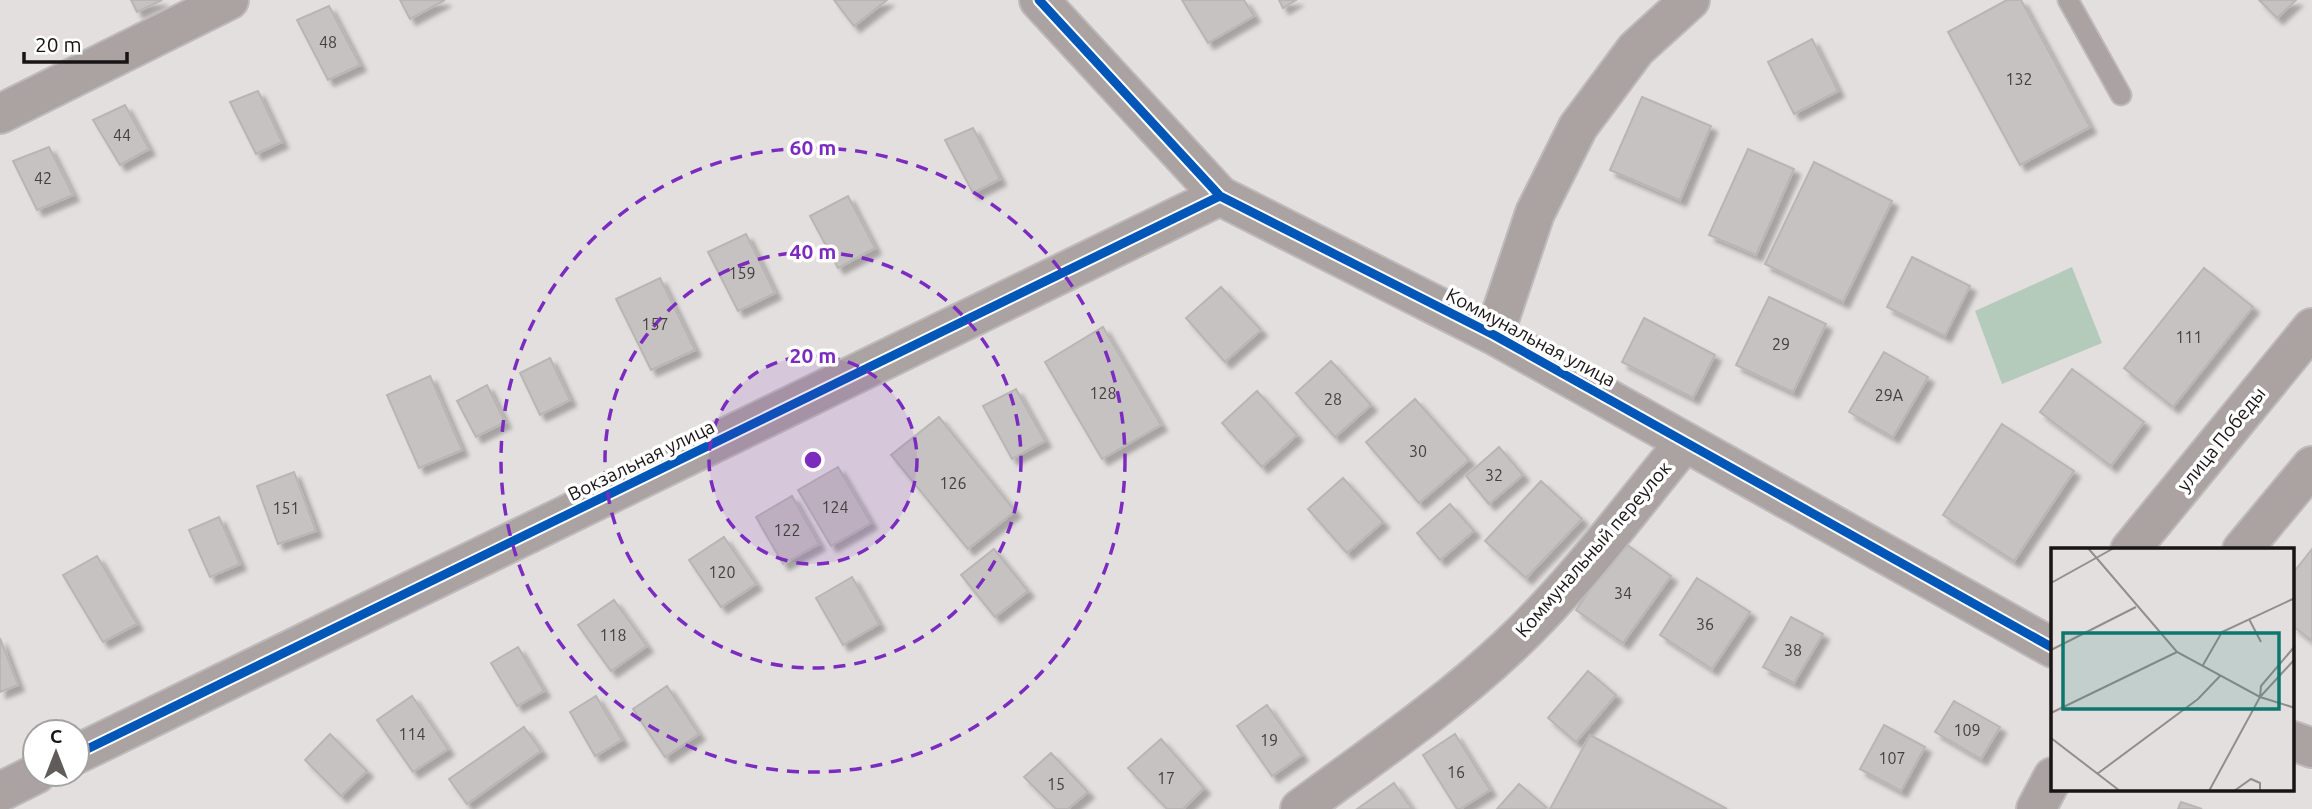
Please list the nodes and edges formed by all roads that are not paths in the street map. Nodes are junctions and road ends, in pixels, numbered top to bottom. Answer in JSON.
{"nodes":[{"id":1,"x":229,"y":0,"type":"edge"},
{"id":2,"x":1039,"y":0,"type":"edge"},
{"id":3,"x":1690,"y":0,"type":"edge"},
{"id":4,"x":2068,"y":0,"type":"edge"},
{"id":5,"x":2120,"y":95,"type":"dead end"},
{"id":6,"x":0,"y":114,"type":"edge"},
{"id":7,"x":1220,"y":197,"type":"junction"},
{"id":8,"x":2312,"y":328,"type":"edge"},
{"id":9,"x":1494,"y":335,"type":"junction"},
{"id":10,"x":1685,"y":442,"type":"junction"},
{"id":11,"x":2312,"y":466,"type":"edge"},
{"id":12,"x":2132,"y":548,"type":"edge"},
{"id":13,"x":2244,"y":548,"type":"edge"},
{"id":14,"x":2051,"y":647,"type":"edge"},
{"id":15,"x":2294,"y":741,"type":"edge"},
{"id":16,"x":91,"y":747,"type":"edge"},
{"id":17,"x":2312,"y":748,"type":"edge"},
{"id":18,"x":2051,"y":781,"type":"edge"},
{"id":19,"x":21,"y":782,"type":"edge"},
{"id":20,"x":0,"y":792,"type":"edge"},
{"id":21,"x":1300,"y":809,"type":"edge"},
{"id":22,"x":2036,"y":809,"type":"edge"}],
"edges":[{"from":1,"to":6,"type":"street"},
{"from":2,"to":7,"type":"street","name":"Коммунальная улица"},
{"from":3,"to":9,"type":"street"},
{"from":4,"to":5,"type":"lane"},
{"from":7,"to":9,"type":"street","name":"Коммунальная улица"},
{"from":7,"to":16,"type":"street","name":"Вокзальная улица"},
{"from":8,"to":12,"type":"street","name":"улица Победы"},
{"from":9,"to":10,"type":"street","name":"Коммунальная улица"},
{"from":10,"to":14,"type":"street","name":"Коммунальная улица"},
{"from":10,"to":21,"type":"street","name":"Коммунальный переулок"},
{"from":11,"to":13,"type":"street"},
{"from":15,"to":17,"type":"street"},
{"from":18,"to":22,"type":"street"},
{"from":19,"to":20,"type":"street"}]}
